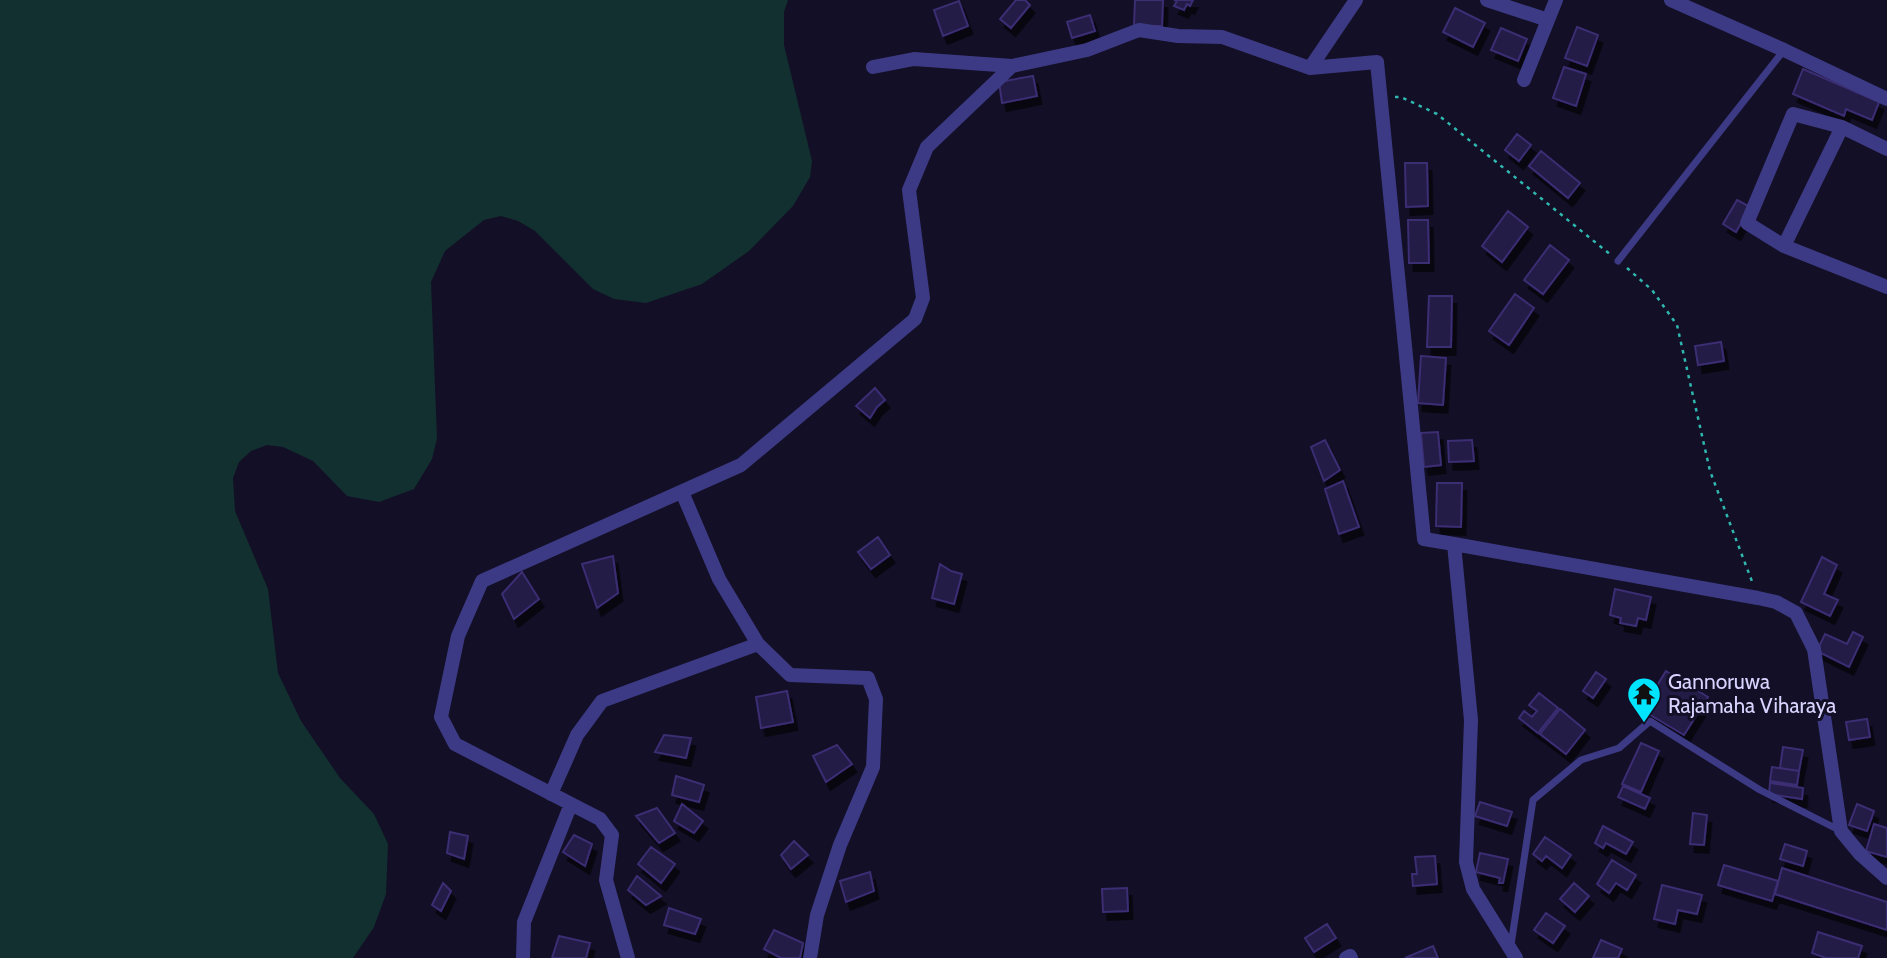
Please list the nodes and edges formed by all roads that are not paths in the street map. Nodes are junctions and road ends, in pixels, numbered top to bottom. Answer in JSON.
{"nodes":[{"id":1,"x":1356,"y":0,"type":"edge"},
{"id":2,"x":1487,"y":0,"type":"edge"},
{"id":3,"x":1556,"y":0,"type":"edge"},
{"id":4,"x":1671,"y":0,"type":"edge"},
{"id":5,"x":1548,"y":20,"type":"junction"},
{"id":6,"x":1784,"y":50,"type":"junction"},
{"id":7,"x":1012,"y":66,"type":"junction"},
{"id":8,"x":873,"y":67,"type":"dead end"},
{"id":9,"x":1310,"y":68,"type":"junction"},
{"id":10,"x":1524,"y":80,"type":"dead end"},
{"id":11,"x":1887,"y":99,"type":"edge"},
{"id":12,"x":1842,"y":127,"type":"junction"},
{"id":13,"x":1887,"y":149,"type":"edge"},
{"id":14,"x":1784,"y":246,"type":"junction"},
{"id":15,"x":1618,"y":261,"type":"road end"},
{"id":16,"x":1887,"y":287,"type":"edge"},
{"id":17,"x":682,"y":492,"type":"junction"},
{"id":18,"x":1454,"y":544,"type":"junction"},
{"id":19,"x":758,"y":644,"type":"junction"},
{"id":20,"x":551,"y":794,"type":"junction"},
{"id":21,"x":571,"y":804,"type":"junction"},
{"id":22,"x":1841,"y":831,"type":"junction"},
{"id":23,"x":1887,"y":878,"type":"edge"},
{"id":24,"x":1513,"y":954,"type":"edge"},
{"id":25,"x":523,"y":958,"type":"edge"},
{"id":26,"x":628,"y":958,"type":"edge"},
{"id":27,"x":810,"y":958,"type":"edge"}],
"edges":[{"from":1,"to":9,"type":"street"},
{"from":2,"to":5,"type":"street"},
{"from":3,"to":5,"type":"street"},
{"from":4,"to":6,"type":"street"},
{"from":5,"to":10,"type":"street"},
{"from":6,"to":11,"type":"street"},
{"from":6,"to":15,"type":"lane"},
{"from":7,"to":8,"type":"street"},
{"from":7,"to":9,"type":"street"},
{"from":7,"to":17,"type":"street"},
{"from":9,"to":18,"type":"street"},
{"from":12,"to":13,"type":"street"},
{"from":12,"to":14,"type":"street"},
{"from":12,"to":14,"type":"street"},
{"from":14,"to":16,"type":"street"},
{"from":17,"to":19,"type":"street"},
{"from":17,"to":20,"type":"street"},
{"from":18,"to":22,"type":"street"},
{"from":18,"to":24,"type":"street"},
{"from":19,"to":20,"type":"street"},
{"from":19,"to":27,"type":"street"},
{"from":20,"to":21,"type":"street"},
{"from":21,"to":25,"type":"street"},
{"from":21,"to":26,"type":"street"},
{"from":22,"to":23,"type":"street"},
{"from":22,"to":24,"type":"lane"}]}
